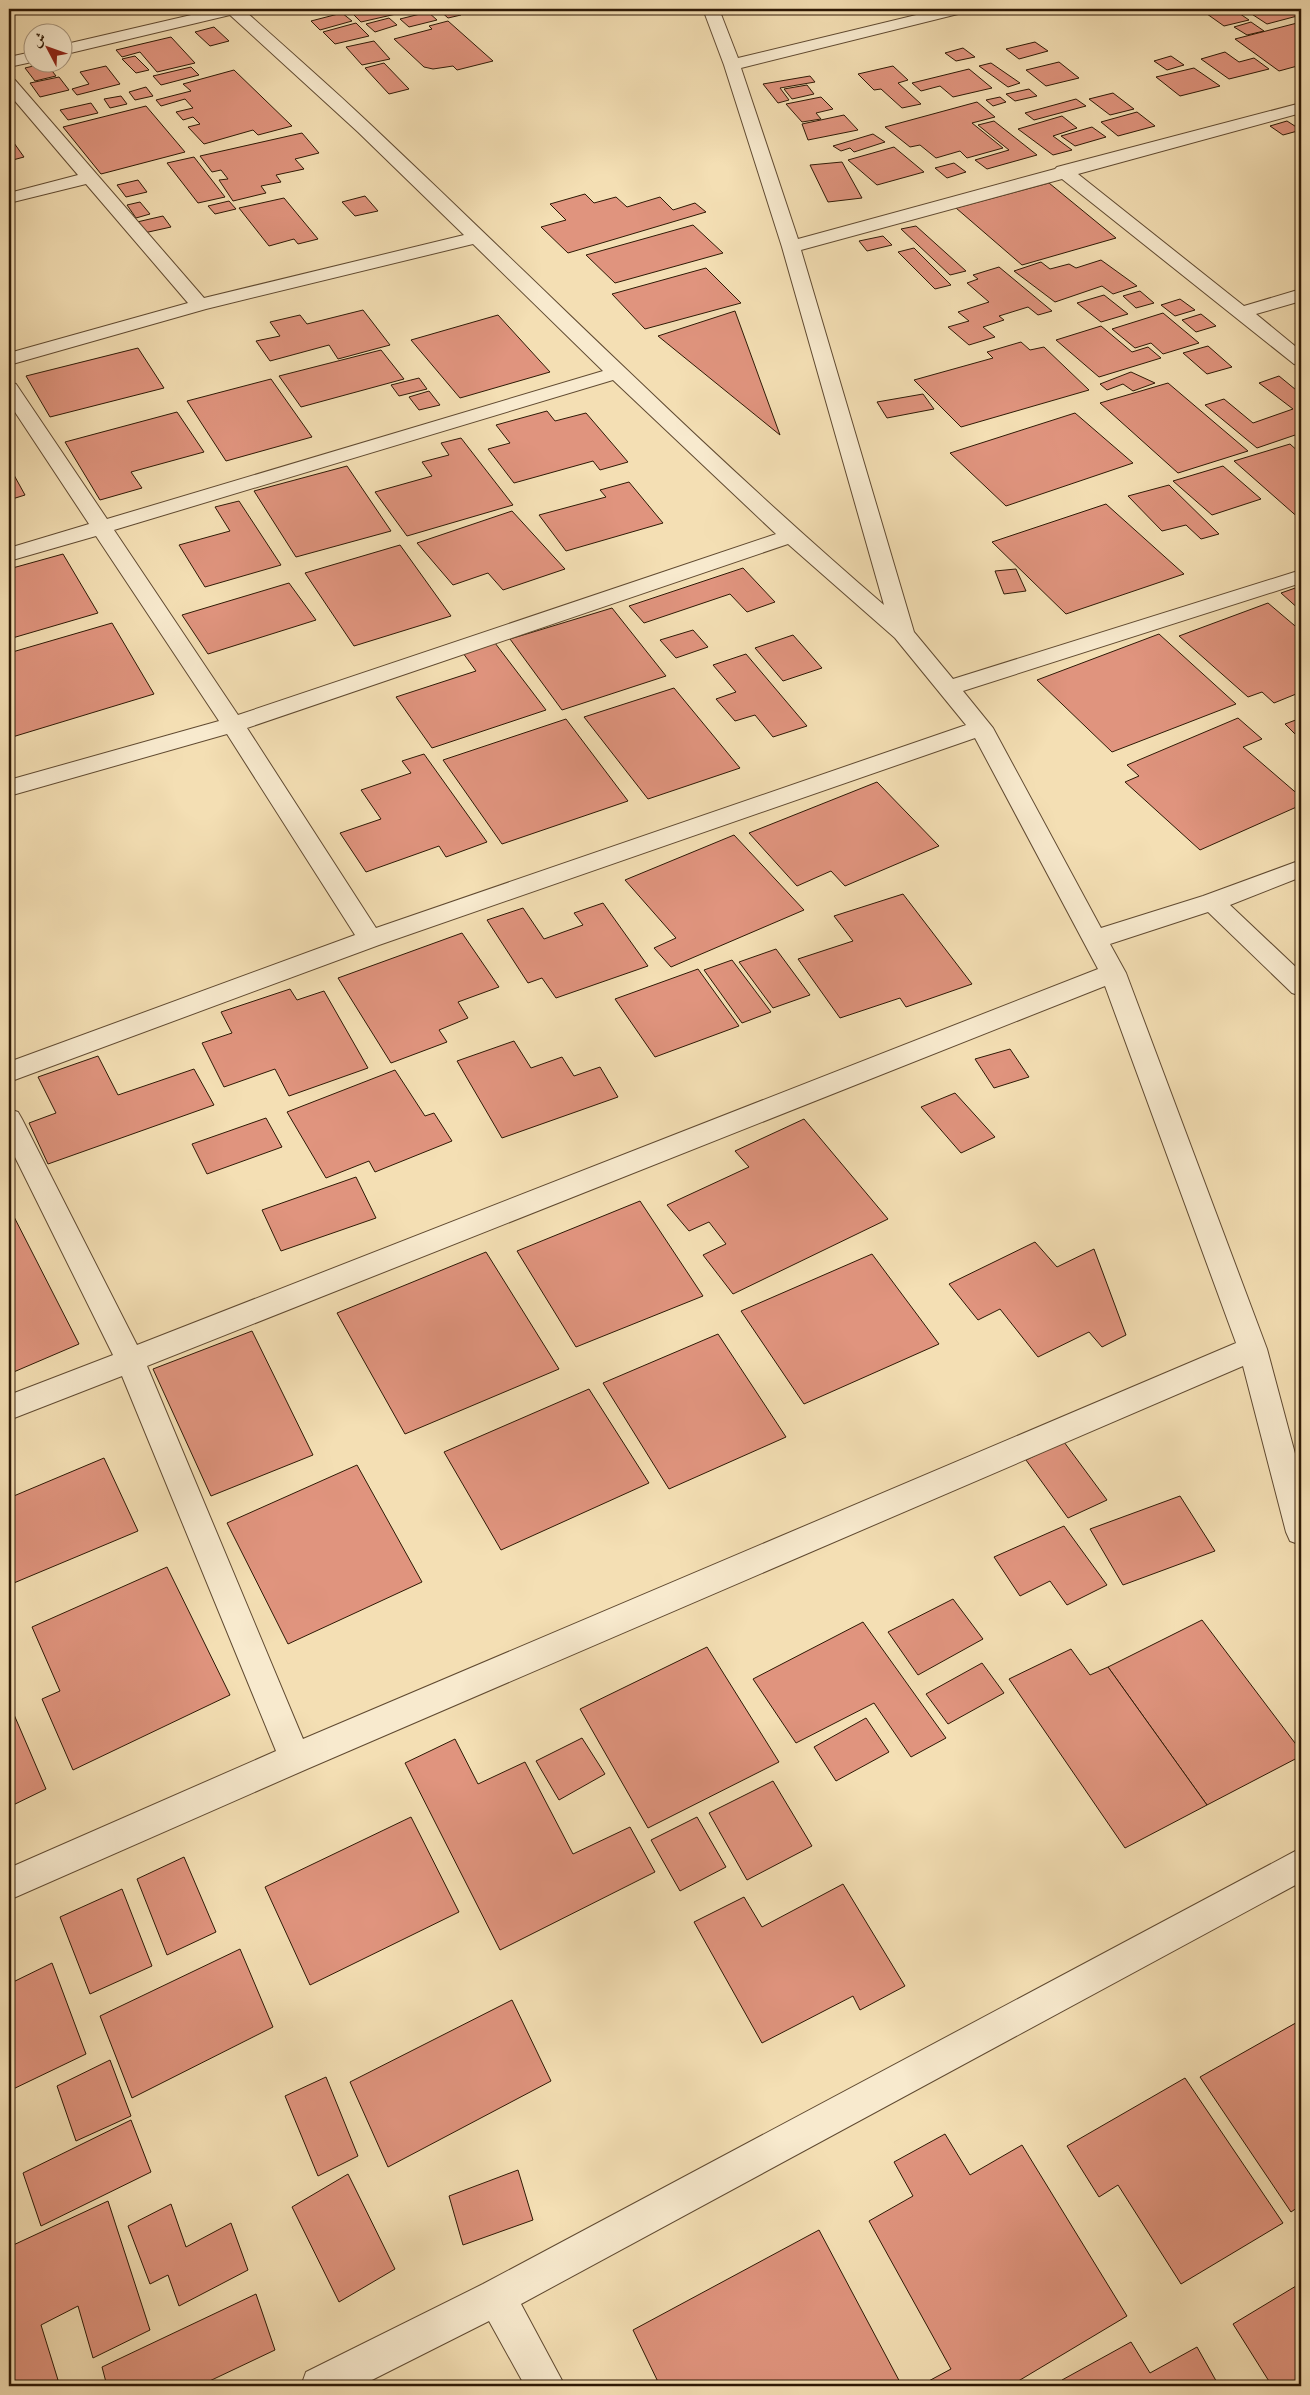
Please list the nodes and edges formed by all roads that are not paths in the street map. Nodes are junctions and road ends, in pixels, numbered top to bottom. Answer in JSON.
{"nodes":[{"id":1,"x":235,"y":9,"type":"edge"},
{"id":2,"x":711,"y":9,"type":"edge"},
{"id":3,"x":960,"y":9,"type":"edge"},
{"id":4,"x":72,"y":48,"type":"edge"},
{"id":5,"x":22,"y":59,"type":"edge"},
{"id":6,"x":9,"y":62,"type":"edge"},
{"id":7,"x":732,"y":65,"type":"junction"},
{"id":8,"x":9,"y":84,"type":"edge"},
{"id":9,"x":1301,"y":108,"type":"edge"},
{"id":10,"x":1063,"y":171,"type":"junction"},
{"id":11,"x":90,"y":178,"type":"junction"},
{"id":12,"x":9,"y":198,"type":"edge"},
{"id":13,"x":477,"y":237,"type":"junction"},
{"id":14,"x":791,"y":246,"type":"junction"},
{"id":15,"x":1301,"y":295,"type":"edge"},
{"id":16,"x":200,"y":305,"type":"junction"},
{"id":17,"x":1240,"y":313,"type":"junction"},
{"id":18,"x":9,"y":359,"type":"edge"},
{"id":19,"x":1301,"y":360,"type":"edge"},
{"id":20,"x":618,"y":373,"type":"junction"},
{"id":21,"x":9,"y":388,"type":"edge"},
{"id":22,"x":101,"y":529,"type":"junction"},
{"id":23,"x":791,"y":536,"type":"junction"},
{"id":24,"x":9,"y":556,"type":"edge"},
{"id":25,"x":1301,"y":576,"type":"edge"},
{"id":26,"x":903,"y":633,"type":"junction"},
{"id":27,"x":949,"y":688,"type":"junction"},
{"id":28,"x":233,"y":725,"type":"junction"},
{"id":29,"x":981,"y":728,"type":"junction"},
{"id":30,"x":9,"y":788,"type":"edge"},
{"id":31,"x":1301,"y":868,"type":"edge"},
{"id":32,"x":1212,"y":902,"type":"junction"},
{"id":33,"x":370,"y":939,"type":"junction"},
{"id":34,"x":1096,"y":939,"type":"junction"},
{"id":35,"x":1112,"y":973,"type":"junction"},
{"id":36,"x":1301,"y":987,"type":"edge"},
{"id":37,"x":9,"y":1072,"type":"edge"},
{"id":38,"x":9,"y":1119,"type":"edge"},
{"id":39,"x":1253,"y":1349,"type":"junction"},
{"id":40,"x":130,"y":1360,"type":"junction"},
{"id":41,"x":9,"y":1408,"type":"edge"},
{"id":42,"x":1301,"y":1532,"type":"edge"},
{"id":43,"x":295,"y":1758,"type":"junction"},
{"id":44,"x":1301,"y":1864,"type":"edge"},
{"id":45,"x":9,"y":1884,"type":"edge"},
{"id":46,"x":496,"y":2297,"type":"junction"},
{"id":47,"x":320,"y":2386,"type":"edge"},
{"id":48,"x":546,"y":2386,"type":"edge"}],
"edges":[{"from":1,"to":4,"type":"street"},
{"from":1,"to":13,"type":"street"},
{"from":2,"to":7,"type":"street"},
{"from":3,"to":7,"type":"street"},
{"from":5,"to":6,"type":"street"},
{"from":7,"to":14,"type":"street"},
{"from":8,"to":11,"type":"street"},
{"from":9,"to":10,"type":"street"},
{"from":10,"to":14,"type":"street"},
{"from":10,"to":17,"type":"street"},
{"from":11,"to":12,"type":"street"},
{"from":11,"to":16,"type":"street"},
{"from":13,"to":16,"type":"street"},
{"from":13,"to":20,"type":"street"},
{"from":14,"to":26,"type":"street"},
{"from":15,"to":17,"type":"street"},
{"from":16,"to":18,"type":"street"},
{"from":17,"to":19,"type":"street"},
{"from":20,"to":22,"type":"street"},
{"from":20,"to":23,"type":"street"},
{"from":21,"to":22,"type":"street"},
{"from":22,"to":24,"type":"street"},
{"from":22,"to":28,"type":"street"},
{"from":23,"to":26,"type":"street"},
{"from":23,"to":28,"type":"street"},
{"from":25,"to":27,"type":"street"},
{"from":26,"to":27,"type":"street"},
{"from":27,"to":29,"type":"street"},
{"from":28,"to":30,"type":"street"},
{"from":28,"to":33,"type":"street"},
{"from":29,"to":33,"type":"street"},
{"from":29,"to":34,"type":"street"},
{"from":31,"to":32,"type":"street"},
{"from":32,"to":34,"type":"street"},
{"from":32,"to":36,"type":"street"},
{"from":33,"to":37,"type":"street"},
{"from":34,"to":35,"type":"street"},
{"from":35,"to":39,"type":"street"},
{"from":35,"to":40,"type":"street"},
{"from":38,"to":40,"type":"street"},
{"from":39,"to":42,"type":"street"},
{"from":39,"to":43,"type":"street"},
{"from":40,"to":41,"type":"street"},
{"from":40,"to":43,"type":"street"},
{"from":43,"to":45,"type":"street"},
{"from":44,"to":46,"type":"street"},
{"from":46,"to":47,"type":"street"},
{"from":46,"to":48,"type":"street"}]}
